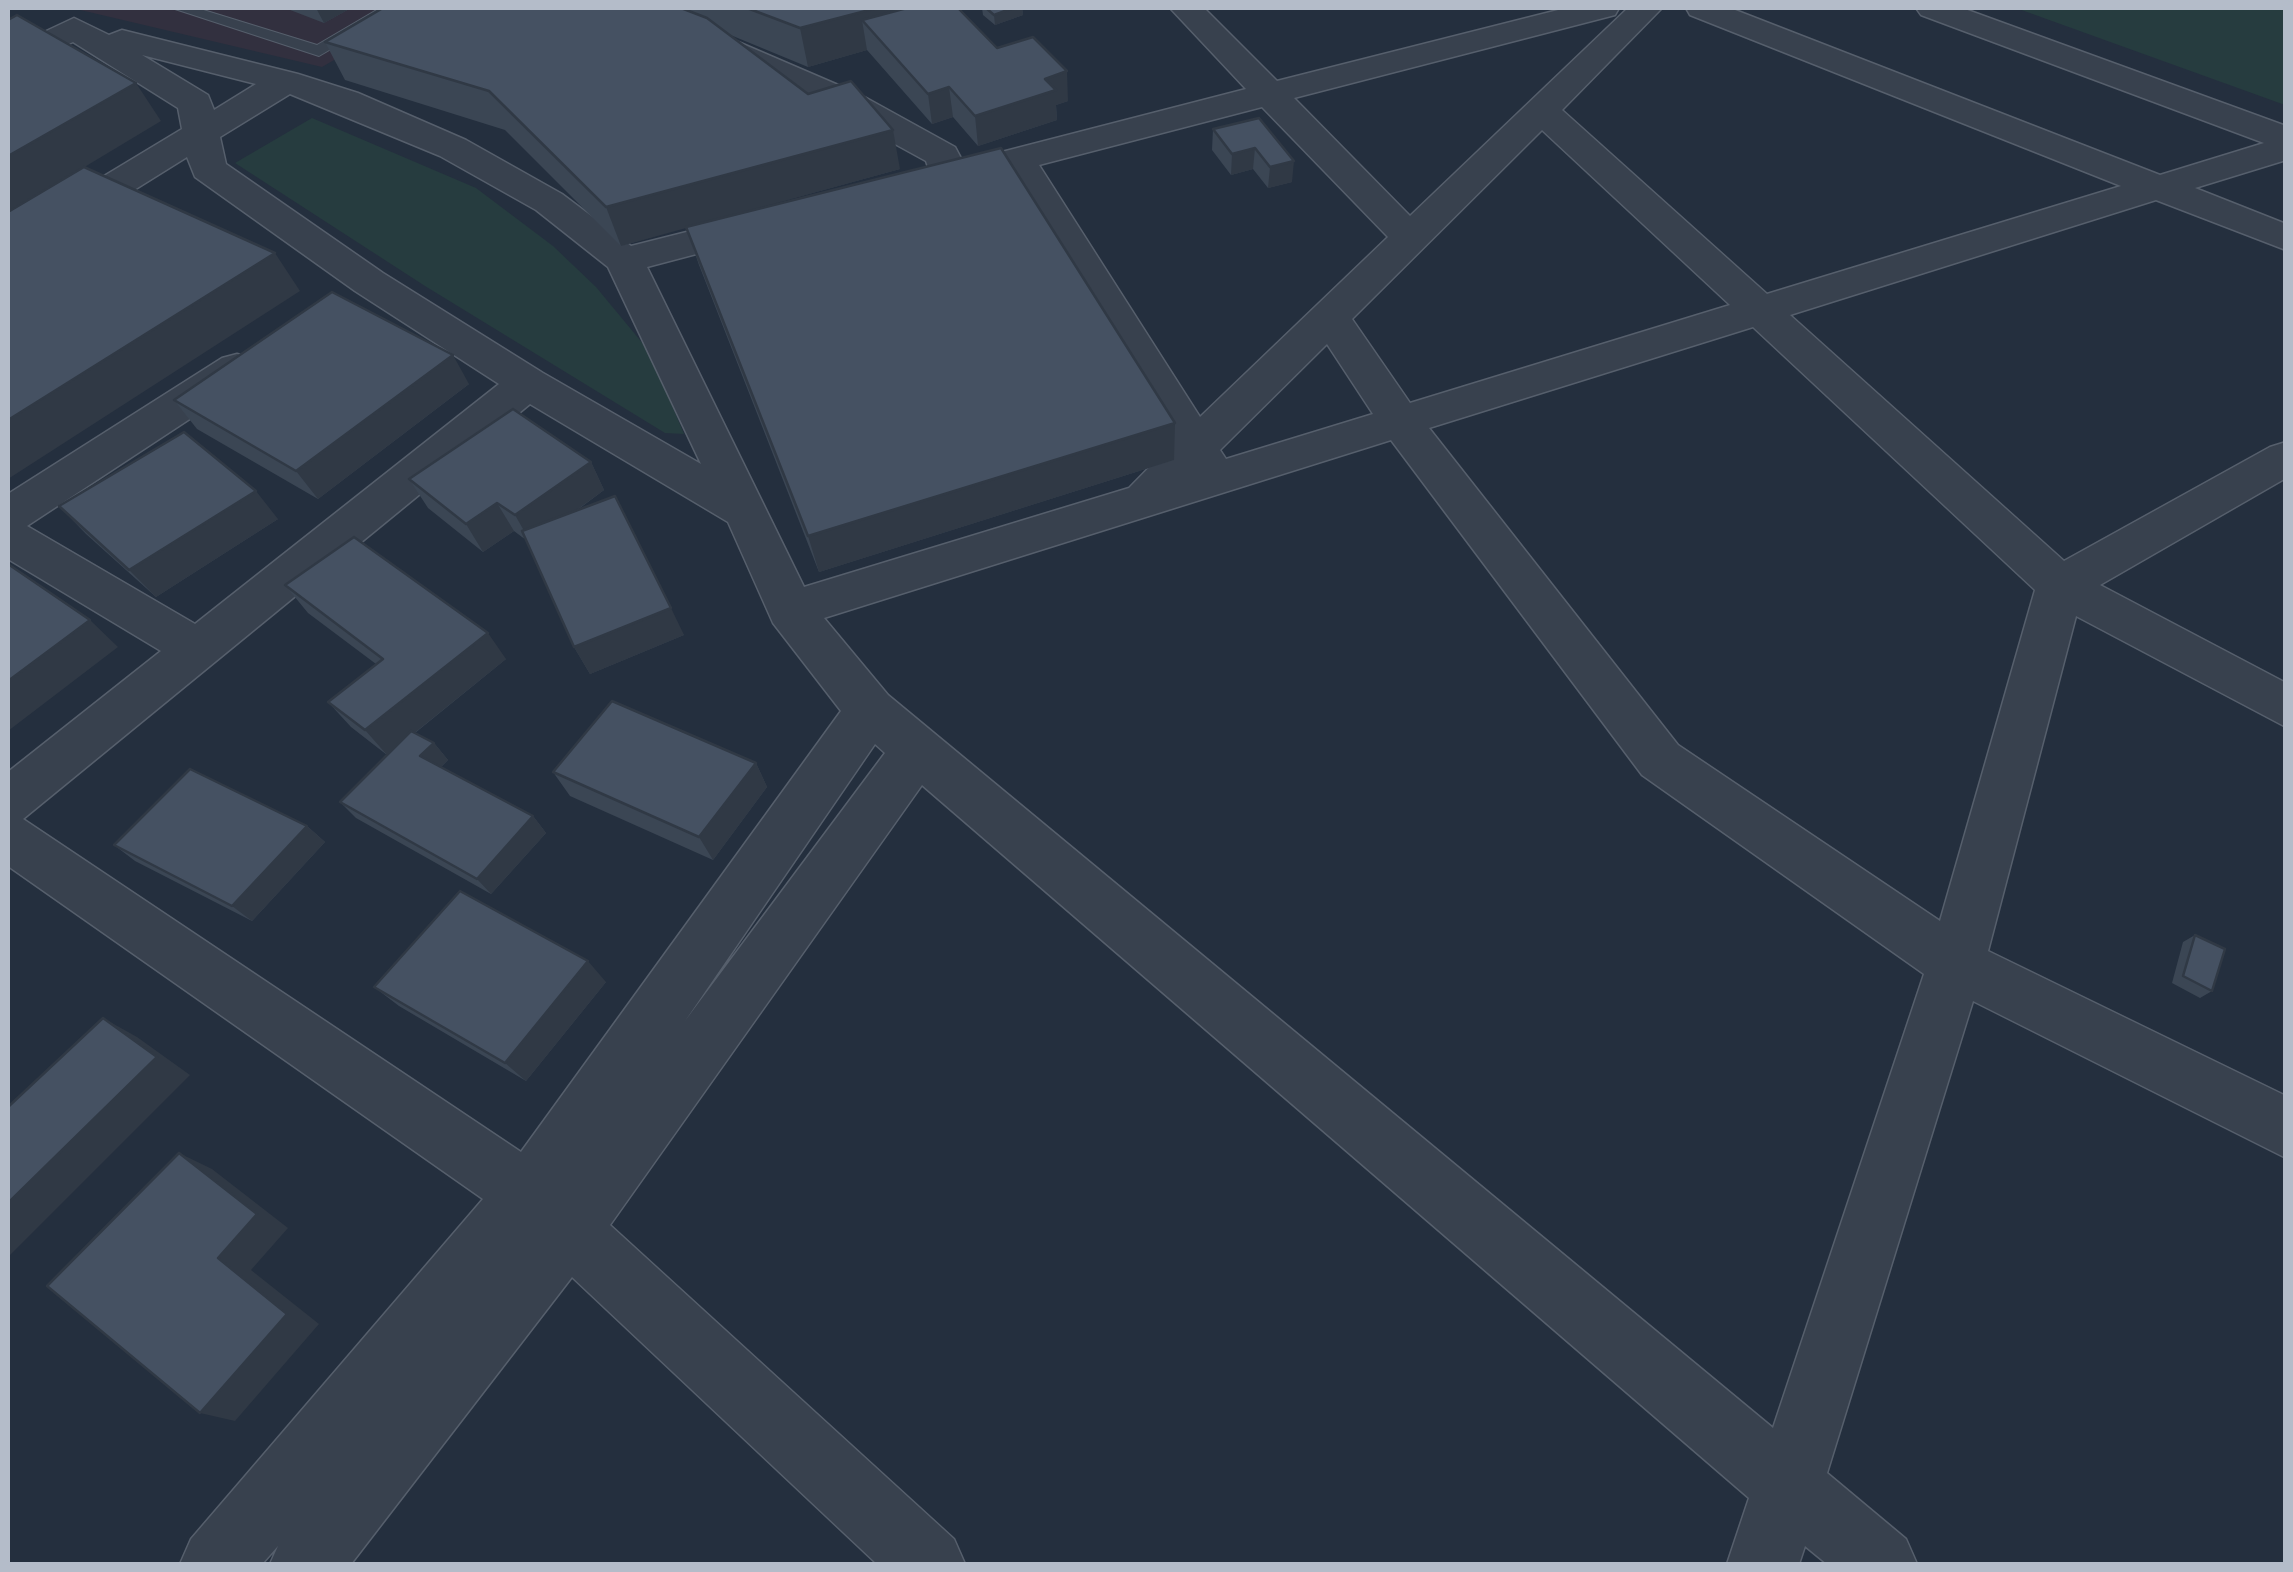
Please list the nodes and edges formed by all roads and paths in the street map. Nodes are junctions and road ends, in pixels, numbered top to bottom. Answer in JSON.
{"nodes":[{"id":1,"x":182,"y":8,"type":"edge"},
{"id":2,"x":392,"y":8,"type":"edge"},
{"id":3,"x":632,"y":8,"type":"edge"},
{"id":4,"x":1186,"y":8,"type":"edge"},
{"id":5,"x":1603,"y":8,"type":"edge"},
{"id":6,"x":1646,"y":8,"type":"edge"},
{"id":7,"x":1702,"y":8,"type":"edge"},
{"id":8,"x":1932,"y":8,"type":"edge"},
{"id":9,"x":54,"y":18,"type":"edge"},
{"id":10,"x":428,"y":18,"type":"edge"},
{"id":11,"x":8,"y":62,"type":"edge"},
{"id":12,"x":299,"y":85,"type":"junction"},
{"id":13,"x":1272,"y":93,"type":"junction"},
{"id":14,"x":1541,"y":110,"type":"junction"},
{"id":15,"x":2286,"y":138,"type":"edge"},
{"id":16,"x":202,"y":146,"type":"junction"},
{"id":17,"x":2286,"y":148,"type":"edge"},
{"id":18,"x":1017,"y":159,"type":"junction"},
{"id":19,"x":950,"y":176,"type":"junction"},
{"id":20,"x":913,"y":186,"type":"edge"},
{"id":21,"x":2158,"y":188,"type":"junction"},
{"id":22,"x":784,"y":219,"type":"edge"},
{"id":23,"x":2286,"y":238,"type":"edge"},
{"id":24,"x":1411,"y":239,"type":"junction"},
{"id":25,"x":8,"y":251,"type":"edge"},
{"id":26,"x":624,"y":260,"type":"junction"},
{"id":27,"x":1757,"y":312,"type":"junction"},
{"id":28,"x":1331,"y":318,"type":"junction"},
{"id":29,"x":270,"y":346,"type":"edge"},
{"id":30,"x":528,"y":383,"type":"junction"},
{"id":31,"x":1400,"y":422,"type":"junction"},
{"id":32,"x":2286,"y":458,"type":"edge"},
{"id":33,"x":1206,"y":464,"type":"junction"},
{"id":34,"x":746,"y":511,"type":"junction"},
{"id":35,"x":8,"y":516,"type":"edge"},
{"id":36,"x":8,"y":537,"type":"edge"},
{"id":37,"x":2060,"y":585,"type":"junction"},
{"id":38,"x":790,"y":610,"type":"junction"},
{"id":39,"x":198,"y":649,"type":"junction"},
{"id":40,"x":2286,"y":707,"type":"edge"},
{"id":41,"x":870,"y":710,"type":"junction"},
{"id":42,"x":917,"y":750,"type":"junction"},
{"id":43,"x":8,"y":802,"type":"edge"},
{"id":44,"x":8,"y":837,"type":"edge"},
{"id":45,"x":1956,"y":964,"type":"junction"},
{"id":46,"x":2286,"y":1128,"type":"edge"},
{"id":47,"x":549,"y":1212,"type":"junction"},
{"id":48,"x":1786,"y":1486,"type":"junction"},
{"id":49,"x":216,"y":1564,"type":"edge"},
{"id":50,"x":306,"y":1564,"type":"edge"},
{"id":51,"x":929,"y":1564,"type":"edge"},
{"id":52,"x":1762,"y":1564,"type":"edge"},
{"id":53,"x":1882,"y":1564,"type":"edge"}],
"edges":[{"from":1,"to":2,"type":"lane"},
{"from":3,"to":19,"type":"street"},
{"from":4,"to":13,"type":"street"},
{"from":5,"to":13,"type":"street"},
{"from":6,"to":14,"type":"street"},
{"from":7,"to":21,"type":"street"},
{"from":8,"to":15,"type":"street"},
{"from":9,"to":11,"type":"street"},
{"from":9,"to":12,"type":"street"},
{"from":9,"to":16,"type":"street"},
{"from":10,"to":12,"type":"street"},
{"from":12,"to":16,"type":"street"},
{"from":12,"to":26,"type":"street"},
{"from":13,"to":18,"type":"street"},
{"from":13,"to":24,"type":"street"},
{"from":14,"to":24,"type":"street"},
{"from":14,"to":27,"type":"street"},
{"from":16,"to":25,"type":"street"},
{"from":16,"to":30,"type":"street"},
{"from":17,"to":21,"type":"street"},
{"from":18,"to":19,"type":"street"},
{"from":18,"to":33,"type":"street"},
{"from":19,"to":20,"type":"street"},
{"from":21,"to":23,"type":"street"},
{"from":21,"to":27,"type":"street"},
{"from":22,"to":26,"type":"street"},
{"from":24,"to":28,"type":"street"},
{"from":26,"to":34,"type":"street"},
{"from":27,"to":31,"type":"street"},
{"from":27,"to":37,"type":"street"},
{"from":28,"to":31,"type":"street"},
{"from":28,"to":33,"type":"street"},
{"from":29,"to":35,"type":"street"},
{"from":30,"to":34,"type":"street"},
{"from":30,"to":39,"type":"street"},
{"from":31,"to":33,"type":"street"},
{"from":31,"to":45,"type":"street"},
{"from":32,"to":37,"type":"street"},
{"from":33,"to":38,"type":"street"},
{"from":34,"to":38,"type":"street"},
{"from":36,"to":39,"type":"street"},
{"from":37,"to":40,"type":"street"},
{"from":37,"to":45,"type":"street"},
{"from":38,"to":41,"type":"street"},
{"from":39,"to":43,"type":"street"},
{"from":41,"to":42,"type":"street"},
{"from":41,"to":47,"type":"street"},
{"from":42,"to":47,"type":"street"},
{"from":42,"to":48,"type":"street"},
{"from":44,"to":47,"type":"street"},
{"from":45,"to":46,"type":"street"},
{"from":45,"to":48,"type":"street"},
{"from":47,"to":49,"type":"street"},
{"from":47,"to":50,"type":"street"},
{"from":47,"to":51,"type":"street"},
{"from":48,"to":52,"type":"street"},
{"from":48,"to":53,"type":"street"}]}
